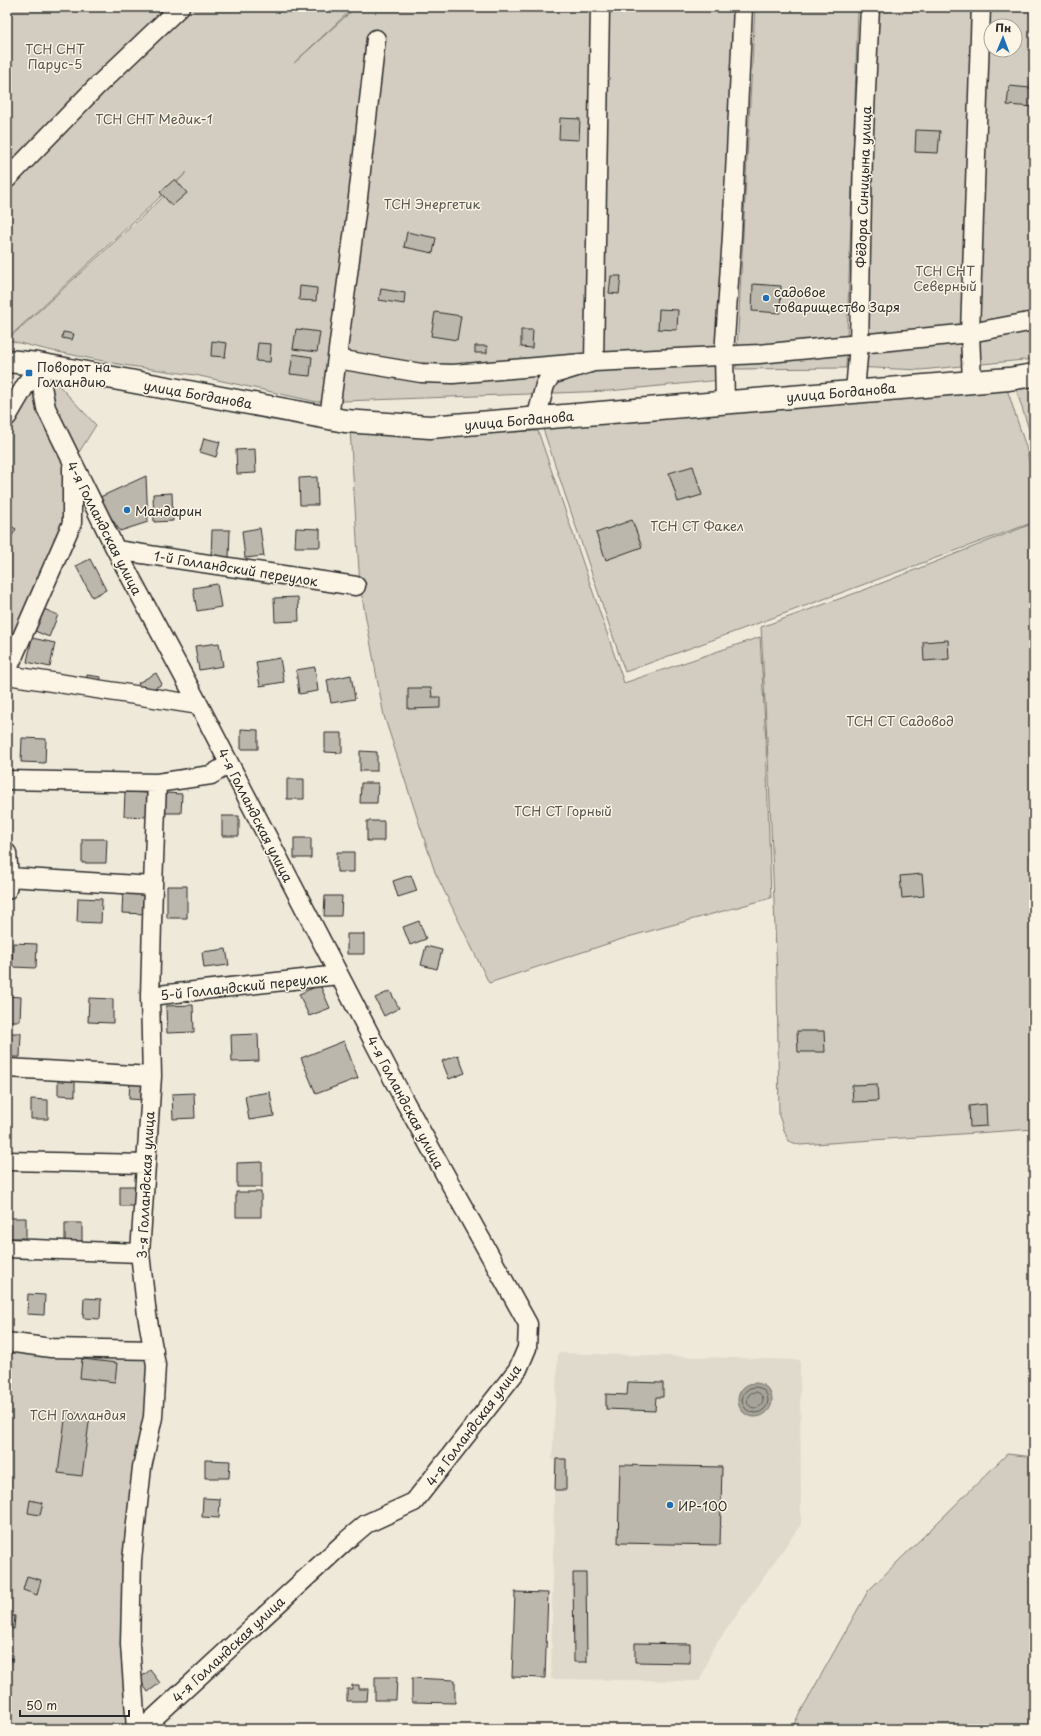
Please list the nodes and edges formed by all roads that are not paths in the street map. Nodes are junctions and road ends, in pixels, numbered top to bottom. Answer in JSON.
{"nodes":[{"id":1,"x":180,"y":7,"type":"edge"},
{"id":2,"x":600,"y":7,"type":"edge"},
{"id":3,"x":743,"y":7,"type":"edge"},
{"id":4,"x":870,"y":7,"type":"edge"},
{"id":5,"x":981,"y":7,"type":"edge"},
{"id":6,"x":376,"y":39,"type":"dead end"},
{"id":7,"x":7,"y":179,"type":"edge"},
{"id":8,"x":1034,"y":321,"type":"edge"},
{"id":9,"x":970,"y":333,"type":"junction"},
{"id":10,"x":859,"y":345,"type":"junction"},
{"id":11,"x":724,"y":355,"type":"junction"},
{"id":12,"x":337,"y":358,"type":"junction"},
{"id":13,"x":7,"y":361,"type":"edge"},
{"id":14,"x":594,"y":362,"type":"junction"},
{"id":15,"x":38,"y":364,"type":"junction"},
{"id":16,"x":1034,"y":375,"type":"edge"},
{"id":17,"x":972,"y":382,"type":"junction"},
{"id":18,"x":855,"y":391,"type":"junction"},
{"id":19,"x":725,"y":402,"type":"junction"},
{"id":20,"x":7,"y":417,"type":"edge"},
{"id":21,"x":329,"y":418,"type":"junction"},
{"id":22,"x":536,"y":419,"type":"junction"},
{"id":23,"x":72,"y":464,"type":"junction"},
{"id":24,"x":116,"y":550,"type":"junction"},
{"id":25,"x":356,"y":586,"type":"dead end"},
{"id":26,"x":7,"y":671,"type":"edge"},
{"id":27,"x":7,"y":675,"type":"edge"},
{"id":28,"x":199,"y":705,"type":"junction"},
{"id":29,"x":229,"y":764,"type":"junction"},
{"id":30,"x":7,"y":780,"type":"edge"},
{"id":31,"x":157,"y":783,"type":"junction"},
{"id":32,"x":7,"y":853,"type":"edge"},
{"id":33,"x":8,"y":883,"type":"edge"},
{"id":34,"x":153,"y":886,"type":"junction"},
{"id":35,"x":338,"y":975,"type":"junction"},
{"id":36,"x":150,"y":996,"type":"junction"},
{"id":37,"x":7,"y":1068,"type":"edge"},
{"id":38,"x":152,"y":1076,"type":"junction"},
{"id":39,"x":7,"y":1161,"type":"edge"},
{"id":40,"x":145,"y":1164,"type":"junction"},
{"id":41,"x":7,"y":1248,"type":"edge"},
{"id":42,"x":140,"y":1253,"type":"junction"},
{"id":43,"x":7,"y":1342,"type":"edge"},
{"id":44,"x":154,"y":1350,"type":"junction"},
{"id":45,"x":136,"y":1729,"type":"edge"},
{"id":46,"x":142,"y":1729,"type":"edge"}],
"edges":[{"from":1,"to":7,"type":"street"},
{"from":2,"to":14,"type":"street"},
{"from":3,"to":11,"type":"street"},
{"from":4,"to":10,"type":"street","name":"Фёдора Синицына улица"},
{"from":5,"to":9,"type":"street"},
{"from":6,"to":12,"type":"street"},
{"from":8,"to":9,"type":"street"},
{"from":9,"to":10,"type":"street"},
{"from":9,"to":17,"type":"street"},
{"from":10,"to":11,"type":"street"},
{"from":10,"to":18,"type":"street","name":"Фёдора Синицына улица"},
{"from":11,"to":14,"type":"street"},
{"from":11,"to":19,"type":"street"},
{"from":12,"to":14,"type":"street"},
{"from":12,"to":21,"type":"street"},
{"from":13,"to":15,"type":"main road","name":"улица Богданова"},
{"from":14,"to":22,"type":"street"},
{"from":15,"to":20,"type":"street"},
{"from":15,"to":21,"type":"main road","name":"улица Богданова"},
{"from":15,"to":23,"type":"street","name":"4-я Голландская улица"},
{"from":16,"to":17,"type":"main road","name":"улица Богданова"},
{"from":17,"to":18,"type":"main road","name":"улица Богданова"},
{"from":18,"to":19,"type":"main road","name":"улица Богданова"},
{"from":19,"to":22,"type":"main road","name":"улица Богданова"},
{"from":21,"to":22,"type":"main road","name":"улица Богданова"},
{"from":23,"to":24,"type":"street","name":"4-я Голландская улица"},
{"from":23,"to":26,"type":"street"},
{"from":24,"to":25,"type":"street","name":"1-й Голландский переулок"},
{"from":24,"to":28,"type":"street","name":"4-я Голландская улица"},
{"from":27,"to":28,"type":"street"},
{"from":28,"to":29,"type":"street","name":"4-я Голландская улица"},
{"from":29,"to":31,"type":"street"},
{"from":29,"to":35,"type":"street","name":"4-я Голландская улица"},
{"from":30,"to":31,"type":"street"},
{"from":31,"to":34,"type":"street","name":"3-я Голландская улица"},
{"from":32,"to":33,"type":"street"},
{"from":33,"to":34,"type":"street"},
{"from":34,"to":36,"type":"street","name":"3-я Голландская улица"},
{"from":35,"to":36,"type":"street","name":"5-й Голландский переулок"},
{"from":35,"to":46,"type":"street","name":"4-я Голландская улица"},
{"from":36,"to":38,"type":"street","name":"3-я Голландская улица"},
{"from":37,"to":38,"type":"street"},
{"from":38,"to":40,"type":"street","name":"3-я Голландская улица"},
{"from":39,"to":40,"type":"street"},
{"from":40,"to":42,"type":"street","name":"3-я Голландская улица"},
{"from":41,"to":42,"type":"street"},
{"from":42,"to":44,"type":"street","name":"3-я Голландская улица"},
{"from":43,"to":44,"type":"street"},
{"from":44,"to":45,"type":"street","name":"3-я Голландская улица"}]}
